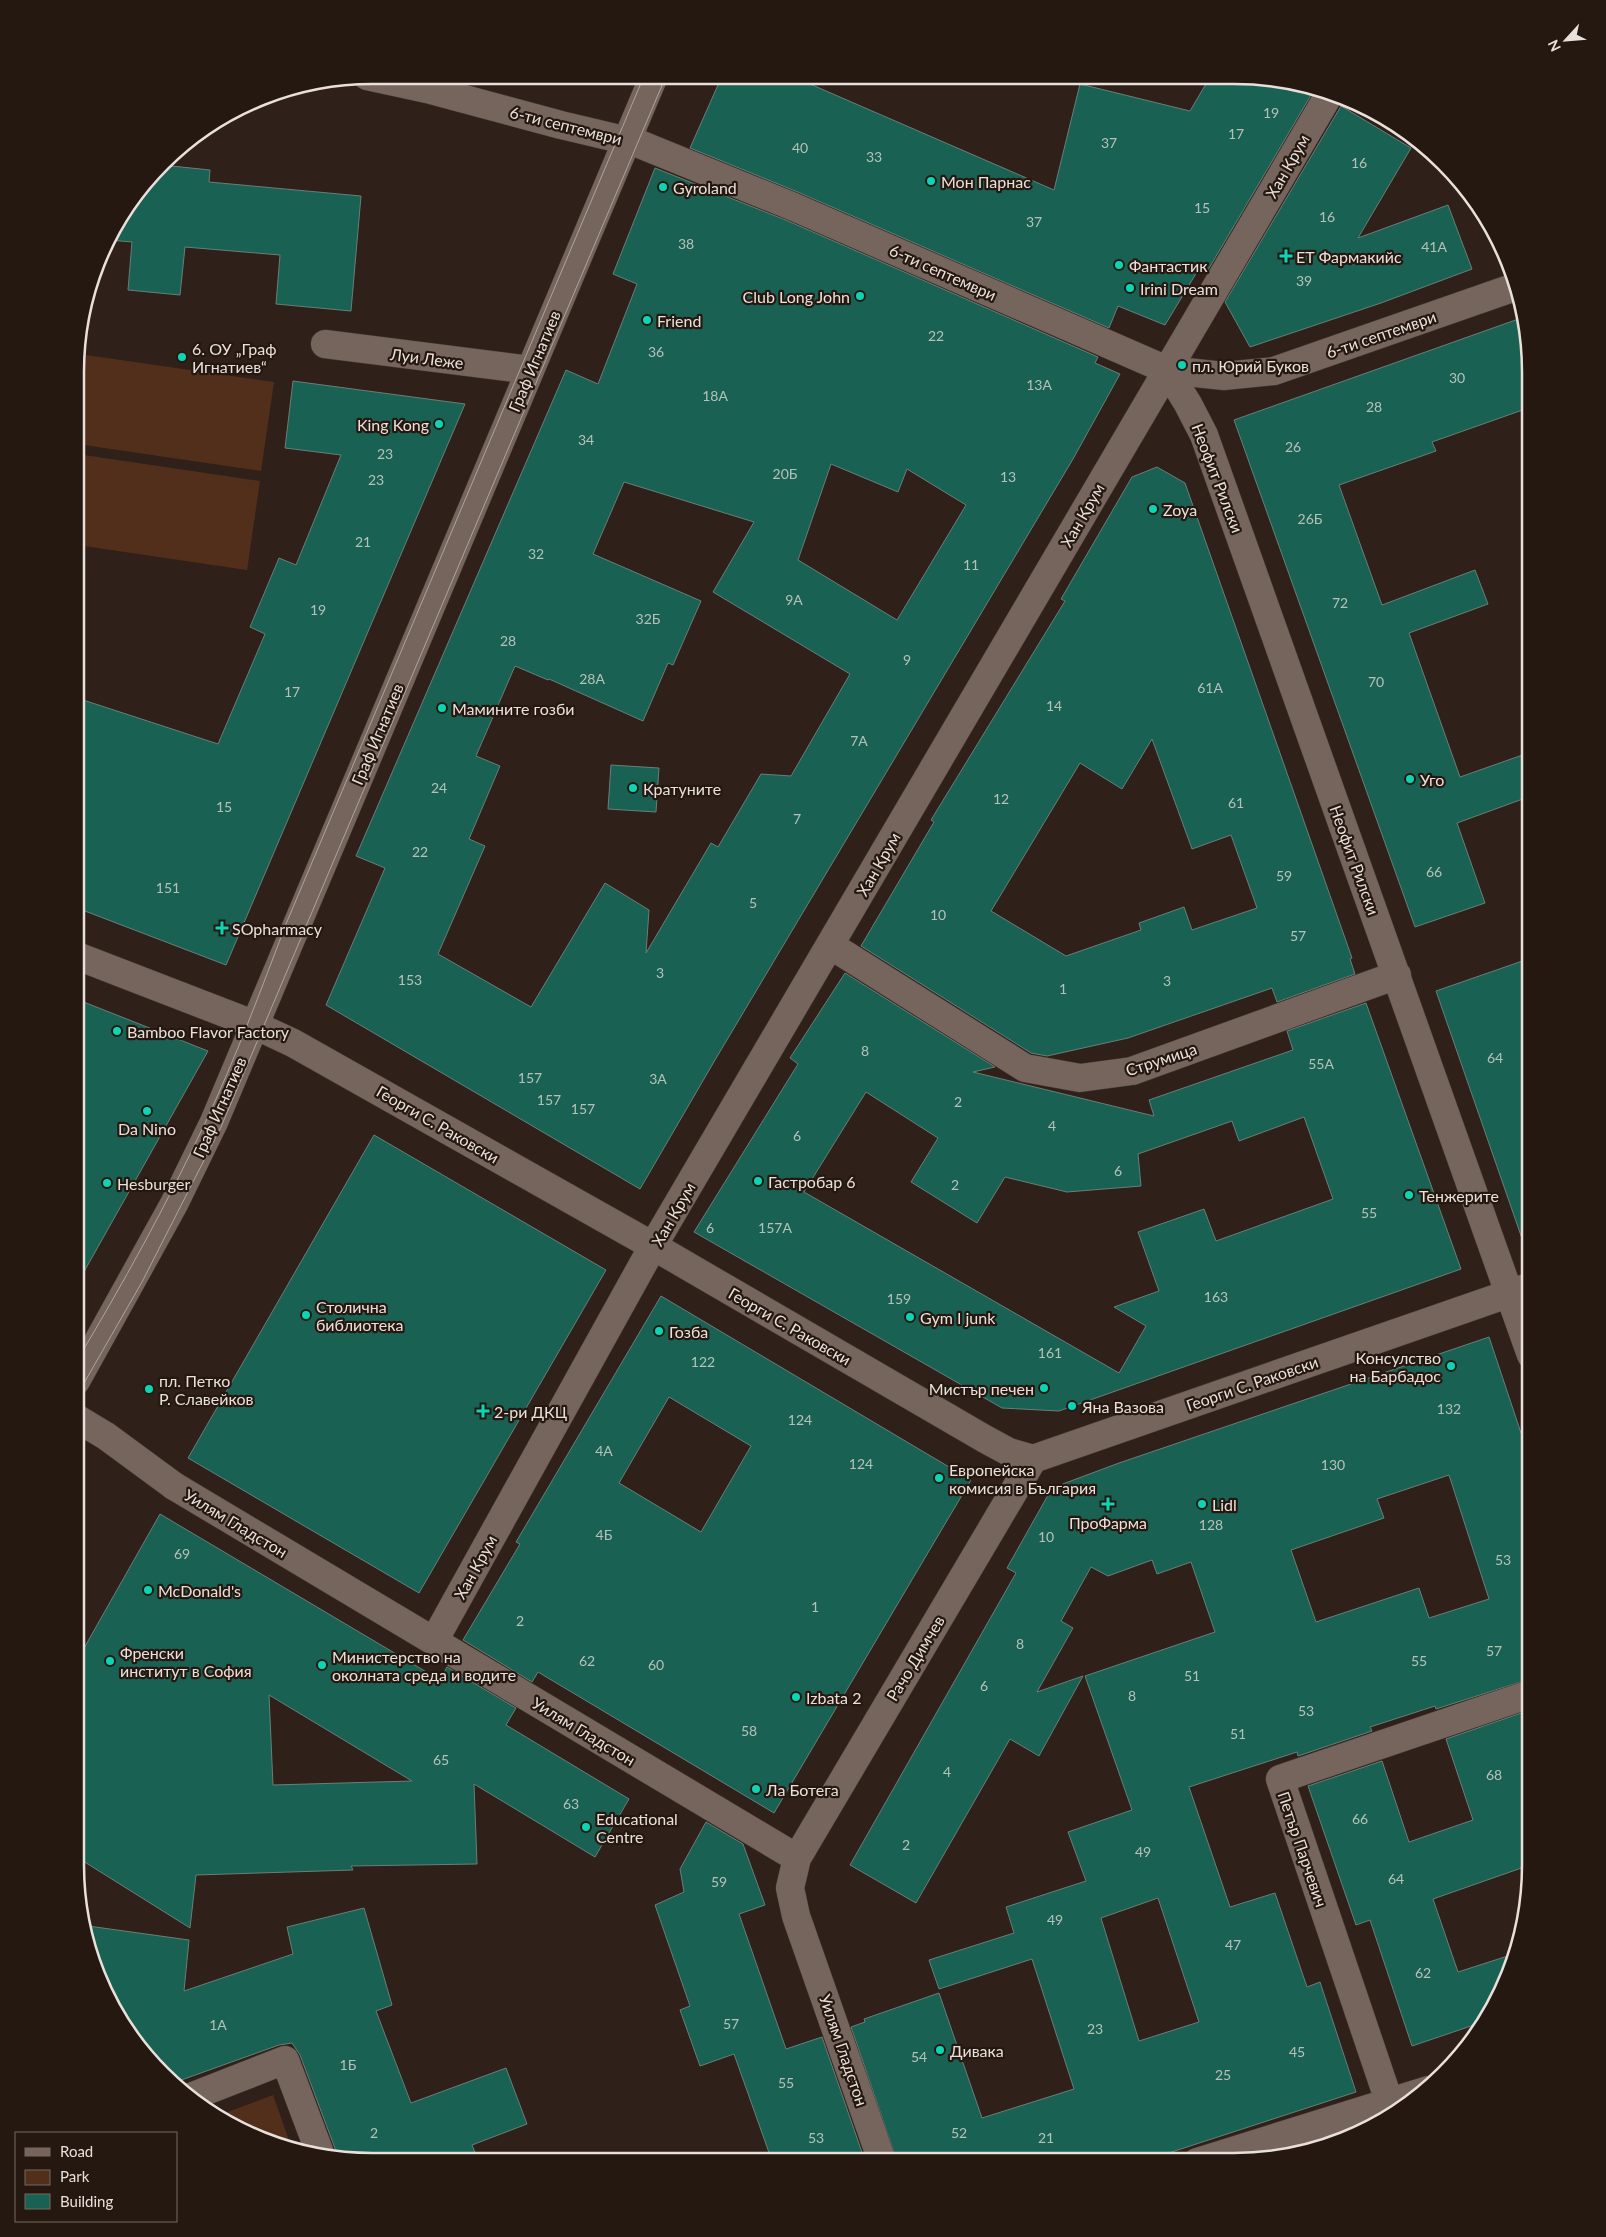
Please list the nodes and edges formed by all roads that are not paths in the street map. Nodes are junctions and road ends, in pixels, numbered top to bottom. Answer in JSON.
{"nodes":[{"id":1,"x":407,"y":84,"type":"edge"},
{"id":2,"x":651,"y":84,"type":"edge"},
{"id":3,"x":1327,"y":99,"type":"edge"},
{"id":4,"x":628,"y":139,"type":"junction"},
{"id":5,"x":1510,"y":289,"type":"edge"},
{"id":6,"x":325,"y":344,"type":"dead end"},
{"id":7,"x":530,"y":370,"type":"junction"},
{"id":8,"x":1167,"y":370,"type":"junction"},
{"id":9,"x":830,"y":945,"type":"junction"},
{"id":10,"x":84,"y":959,"type":"edge"},
{"id":11,"x":1397,"y":975,"type":"junction"},
{"id":12,"x":255,"y":1025,"type":"junction"},
{"id":13,"x":653,"y":1246,"type":"junction"},
{"id":14,"x":1520,"y":1290,"type":"edge"},
{"id":15,"x":84,"y":1366,"type":"edge"},
{"id":16,"x":84,"y":1423,"type":"edge"},
{"id":17,"x":1033,"y":1459,"type":"junction"},
{"id":18,"x":434,"y":1641,"type":"junction"},
{"id":19,"x":1522,"y":1697,"type":"edge"},
{"id":20,"x":797,"y":1858,"type":"junction"},
{"id":21,"x":197,"y":2095,"type":"edge"},
{"id":22,"x":1391,"y":2108,"type":"edge"},
{"id":23,"x":1388,"y":2109,"type":"edge"},
{"id":24,"x":318,"y":2149,"type":"edge"},
{"id":25,"x":879,"y":2153,"type":"edge"},
{"id":26,"x":1229,"y":2153,"type":"edge"}],
"edges":[{"from":1,"to":4,"type":"street","name":"6-ти септември"},
{"from":2,"to":4,"type":"street","name":"Граф Игнатиев"},
{"from":3,"to":8,"type":"street","name":"Хан Крум"},
{"from":4,"to":7,"type":"street","name":"Граф Игнатиев"},
{"from":4,"to":8,"type":"street","name":"6-ти септември"},
{"from":5,"to":8,"type":"street","name":"6-ти септември"},
{"from":6,"to":7,"type":"street","name":"Луи Леже"},
{"from":7,"to":12,"type":"street","name":"Граф Игнатиев"},
{"from":8,"to":9,"type":"street","name":"Хан Крум"},
{"from":8,"to":11,"type":"street","name":"Неофит Рилски"},
{"from":9,"to":11,"type":"street","name":"Струмица"},
{"from":9,"to":13,"type":"street","name":"Хан Крум"},
{"from":10,"to":12,"type":"street","name":"Георги С. Раковски"},
{"from":11,"to":14,"type":"street","name":"Неофит Рилски"},
{"from":12,"to":13,"type":"street","name":"Георги С. Раковски"},
{"from":12,"to":15,"type":"street","name":"Граф Игнатиев"},
{"from":13,"to":17,"type":"street","name":"Георги С. Раковски"},
{"from":13,"to":18,"type":"street","name":"Хан Крум"},
{"from":14,"to":17,"type":"street","name":"Георги С. Раковски"},
{"from":16,"to":18,"type":"street","name":"Уилям Гладстон"},
{"from":17,"to":20,"type":"street","name":"Рачо Димчев"},
{"from":18,"to":20,"type":"street","name":"Уилям Гладстон"},
{"from":19,"to":22,"type":"street","name":"Петър Парчевич"},
{"from":20,"to":25,"type":"street","name":"Уилям Гладстон"},
{"from":21,"to":24,"type":"street"},
{"from":23,"to":26,"type":"street"}]}
